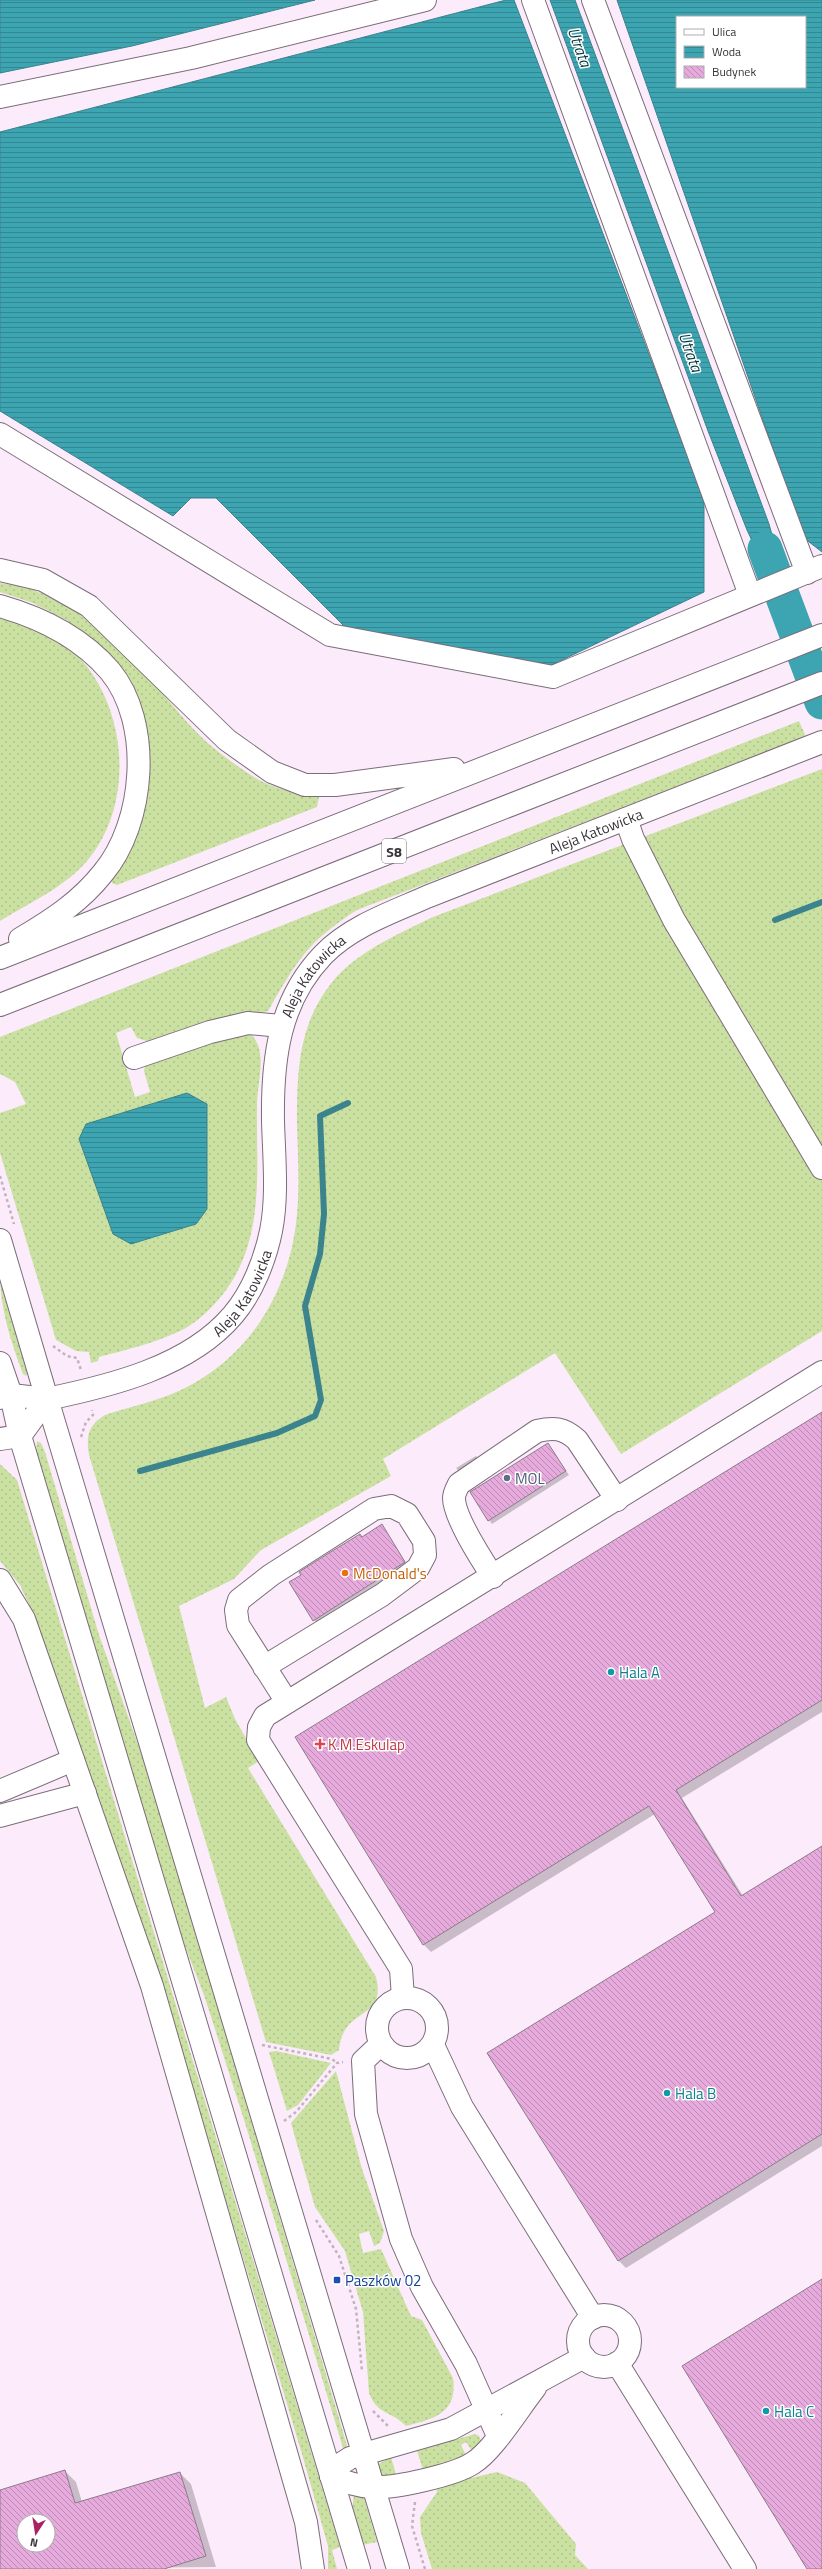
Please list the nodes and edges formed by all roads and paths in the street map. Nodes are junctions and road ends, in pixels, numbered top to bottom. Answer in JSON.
{"nodes":[{"id":1,"x":425,"y":0,"type":"edge"},
{"id":2,"x":533,"y":0,"type":"edge"},
{"id":3,"x":593,"y":0,"type":"edge"},
{"id":4,"x":0,"y":97,"type":"edge"},
{"id":5,"x":0,"y":434,"type":"edge"},
{"id":6,"x":814,"y":569,"type":"edge"},
{"id":7,"x":0,"y":570,"type":"edge"},
{"id":8,"x":750,"y":595,"type":"junction"},
{"id":9,"x":0,"y":606,"type":"edge"},
{"id":10,"x":822,"y":635,"type":"edge"},
{"id":11,"x":822,"y":683,"type":"edge"},
{"id":12,"x":816,"y":744,"type":"edge"},
{"id":13,"x":500,"y":760,"type":"junction"},
{"id":14,"x":626,"y":819,"type":"junction"},
{"id":15,"x":0,"y":951,"type":"edge"},
{"id":16,"x":0,"y":958,"type":"edge"},
{"id":17,"x":0,"y":1005,"type":"edge"},
{"id":18,"x":281,"y":1026,"type":"junction"},
{"id":19,"x":134,"y":1058,"type":"dead end"},
{"id":20,"x":822,"y":1168,"type":"edge"},
{"id":21,"x":0,"y":1240,"type":"edge"},
{"id":22,"x":0,"y":1363,"type":"edge"},
{"id":23,"x":822,"y":1372,"type":"edge"},
{"id":24,"x":5,"y":1397,"type":"edge"},
{"id":25,"x":47,"y":1399,"type":"junction"},
{"id":26,"x":10,"y":1438,"type":"edge"},
{"id":27,"x":617,"y":1500,"type":"junction"},
{"id":28,"x":492,"y":1577,"type":"junction"},
{"id":29,"x":0,"y":1580,"type":"edge"},
{"id":30,"x":264,"y":1667,"type":"junction"},
{"id":31,"x":287,"y":1702,"type":"junction"},
{"id":32,"x":73,"y":1760,"type":"junction"},
{"id":33,"x":0,"y":1791,"type":"edge"},
{"id":34,"x":85,"y":1793,"type":"junction"},
{"id":35,"x":0,"y":1816,"type":"edge"},
{"id":36,"x":403,"y":1998,"type":"junction"},
{"id":37,"x":260,"y":2044,"type":"dead end"},
{"id":38,"x":381,"y":2044,"type":"junction"},
{"id":39,"x":432,"y":2045,"type":"junction"},
{"id":40,"x":284,"y":2121,"type":"dead end"},
{"id":41,"x":593,"y":2318,"type":"junction"},
{"id":42,"x":584,"y":2357,"type":"junction"},
{"id":43,"x":617,"y":2364,"type":"junction"},
{"id":44,"x":540,"y":2381,"type":"junction"},
{"id":45,"x":488,"y":2411,"type":"junction"},
{"id":46,"x":498,"y":2436,"type":"junction"},
{"id":47,"x":363,"y":2452,"type":"junction"},
{"id":48,"x":331,"y":2476,"type":"junction"},
{"id":49,"x":374,"y":2488,"type":"junction"},
{"id":50,"x":416,"y":2495,"type":"dead end"},
{"id":51,"x":313,"y":2569,"type":"edge"},
{"id":52,"x":359,"y":2569,"type":"edge"},
{"id":53,"x":398,"y":2569,"type":"edge"},
{"id":54,"x":424,"y":2569,"type":"edge"},
{"id":55,"x":745,"y":2569,"type":"edge"}],
"edges":[{"from":1,"to":4,"type":"main road"},
{"from":2,"to":8,"type":"main road"},
{"from":3,"to":6,"type":"main road"},
{"from":5,"to":8,"type":"main road"},
{"from":6,"to":8,"type":"main road"},
{"from":7,"to":13,"type":"main road"},
{"from":9,"to":15,"type":"main road"},
{"from":10,"to":13,"type":"main road"},
{"from":11,"to":17,"type":"main road","number":"S8"},
{"from":12,"to":14,"type":"main road","name":"Aleja Katowicka"},
{"from":13,"to":16,"type":"main road"},
{"from":14,"to":18,"type":"main road","name":"Aleja Katowicka"},
{"from":14,"to":20,"type":"main road"},
{"from":18,"to":19,"type":"main road"},
{"from":18,"to":25,"type":"main road","name":"Aleja Katowicka"},
{"from":21,"to":25,"type":"main road"},
{"from":22,"to":24,"type":"main road"},
{"from":23,"to":27,"type":"main road"},
{"from":24,"to":25,"type":"main road","name":"Aleja Katowicka"},
{"from":24,"to":26,"type":"main road"},
{"from":25,"to":26,"type":"main road"},
{"from":25,"to":47,"type":"main road"},
{"from":26,"to":48,"type":"main road"},
{"from":27,"to":28,"type":"main road"},
{"from":27,"to":28,"type":"main road"},
{"from":28,"to":31,"type":"main road"},
{"from":29,"to":32,"type":"main road"},
{"from":30,"to":30,"type":"main road"},
{"from":30,"to":31,"type":"main road"},
{"from":31,"to":36,"type":"main road"},
{"from":32,"to":33,"type":"main road"},
{"from":32,"to":34,"type":"main road"},
{"from":34,"to":35,"type":"main road"},
{"from":34,"to":51,"type":"main road"},
{"from":36,"to":38,"type":"main road"},
{"from":36,"to":39,"type":"main road"},
{"from":37,"to":40,"type":"path"},
{"from":38,"to":39,"type":"main road"},
{"from":38,"to":45,"type":"main road"},
{"from":39,"to":41,"type":"main road"},
{"from":41,"to":42,"type":"main road"},
{"from":41,"to":43,"type":"main road"},
{"from":42,"to":43,"type":"main road"},
{"from":42,"to":44,"type":"main road"},
{"from":43,"to":55,"type":"main road"},
{"from":44,"to":45,"type":"main road"},
{"from":44,"to":46,"type":"main road"},
{"from":45,"to":46,"type":"main road"},
{"from":45,"to":47,"type":"main road"},
{"from":46,"to":49,"type":"main road"},
{"from":47,"to":48,"type":"main road"},
{"from":47,"to":49,"type":"main road"},
{"from":48,"to":49,"type":"main road"},
{"from":48,"to":52,"type":"main road"},
{"from":49,"to":53,"type":"main road"},
{"from":50,"to":54,"type":"path"}]}
